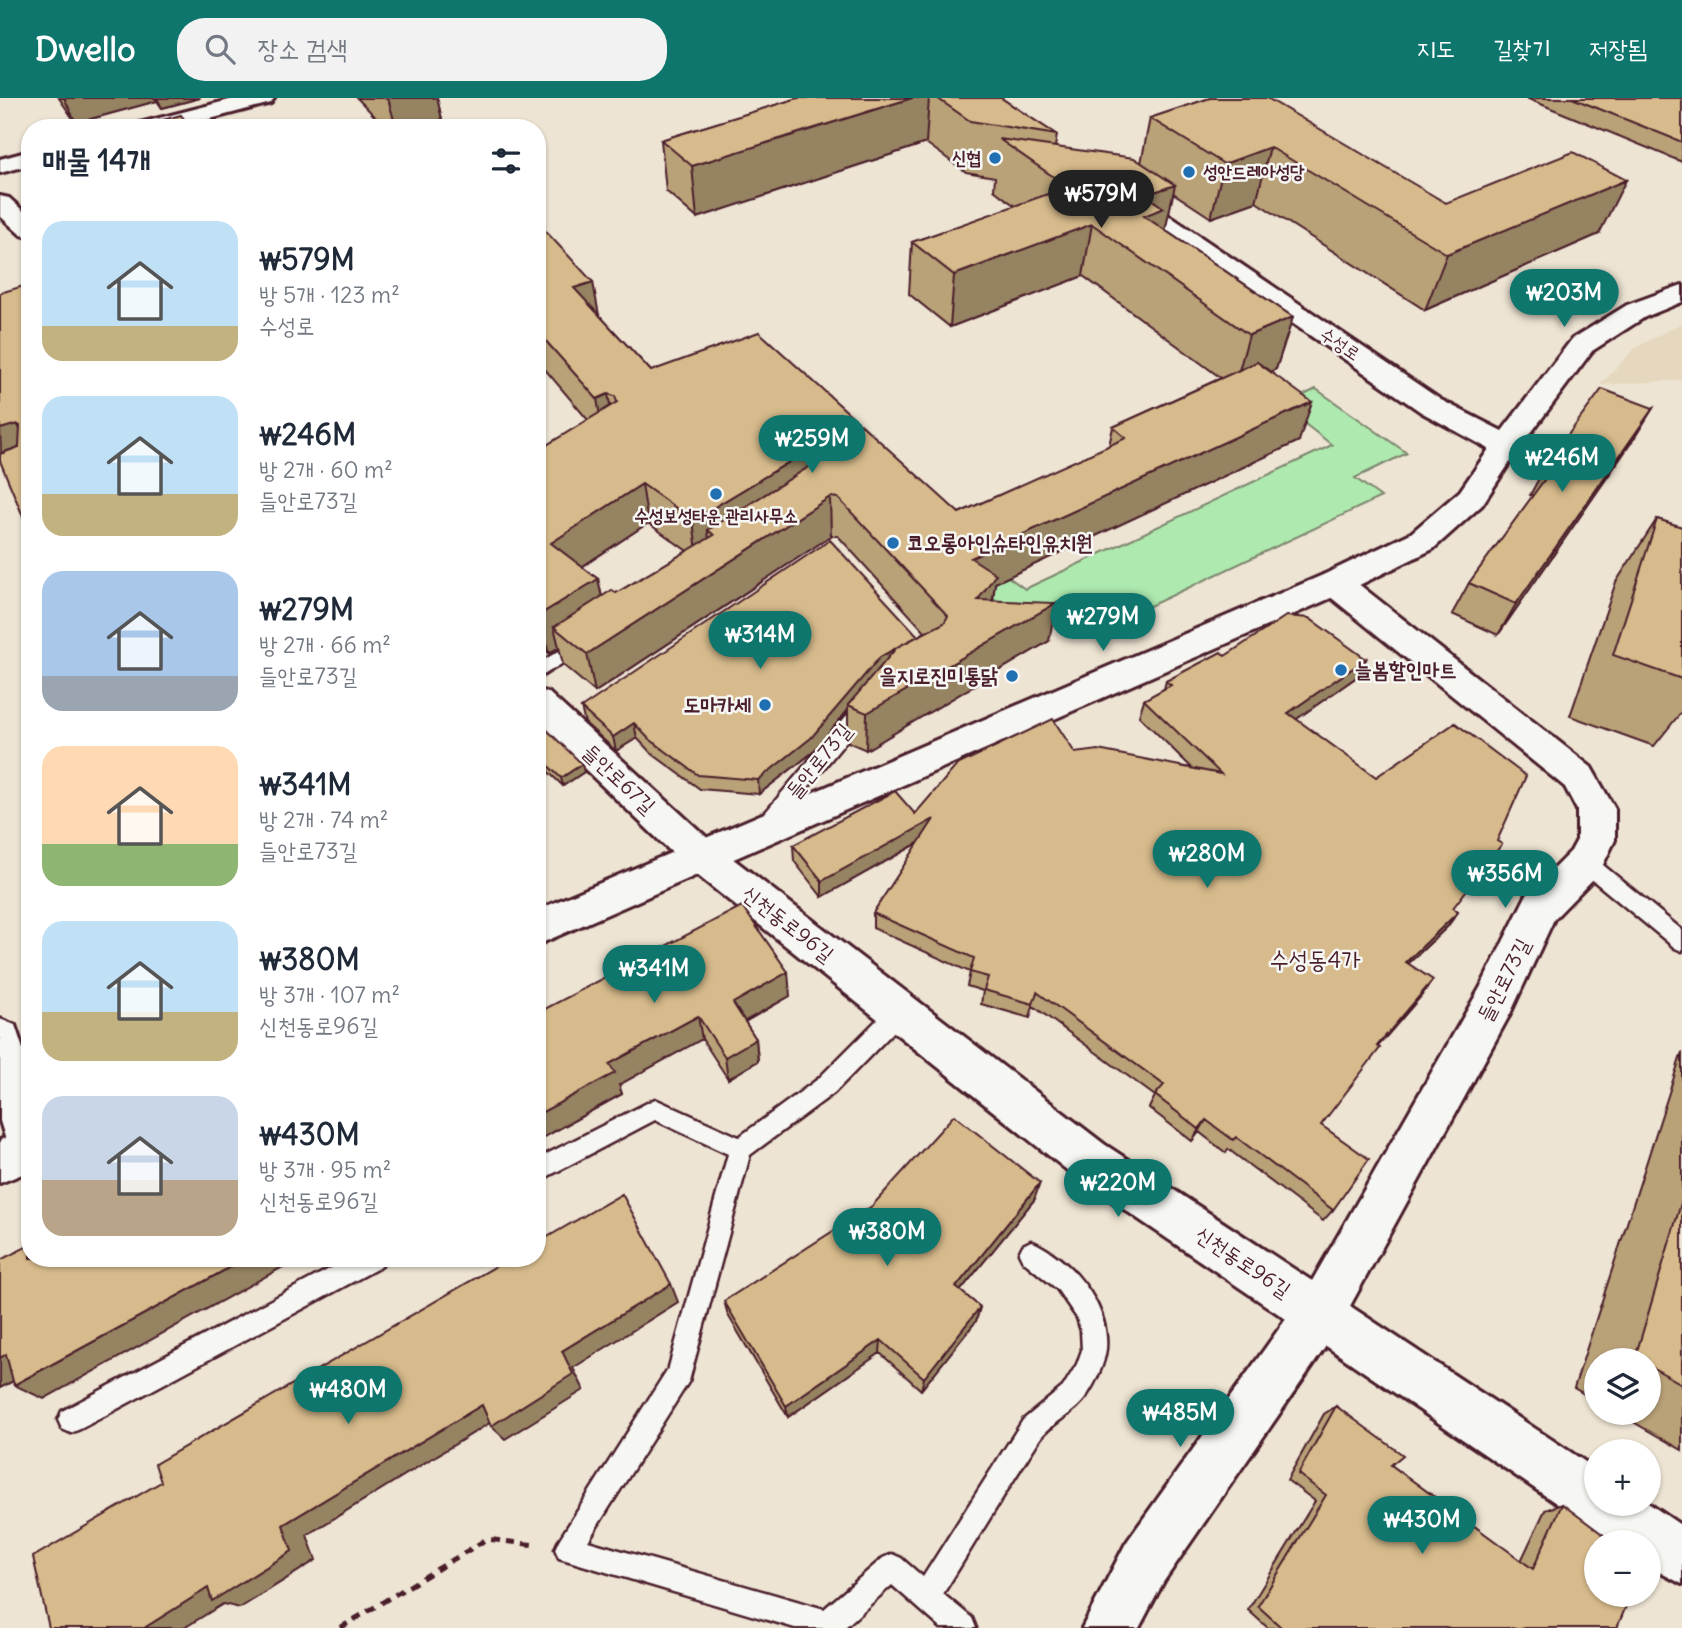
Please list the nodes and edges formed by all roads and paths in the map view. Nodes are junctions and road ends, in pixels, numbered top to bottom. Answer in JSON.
{"nodes":[{"id":1,"x":263,"y":98,"type":"edge"},
{"id":2,"x":182,"y":119,"type":"edge"},
{"id":3,"x":21,"y":160,"type":"edge"},
{"id":4,"x":0,"y":166,"type":"edge"},
{"id":5,"x":1104,"y":182,"type":"edge"},
{"id":6,"x":0,"y":203,"type":"edge"},
{"id":7,"x":21,"y":222,"type":"edge"},
{"id":8,"x":1682,"y":293,"type":"edge"},
{"id":9,"x":1506,"y":446,"type":"junction"},
{"id":10,"x":1335,"y":583,"type":"junction"},
{"id":11,"x":594,"y":636,"type":"edge"},
{"id":12,"x":546,"y":667,"type":"edge"},
{"id":13,"x":871,"y":698,"type":"edge"},
{"id":14,"x":558,"y":716,"type":"edge"},
{"id":15,"x":763,"y":830,"type":"junction"},
{"id":16,"x":701,"y":856,"type":"junction"},
{"id":17,"x":1585,"y":862,"type":"junction"},
{"id":18,"x":546,"y":924,"type":"edge"},
{"id":19,"x":1682,"y":942,"type":"edge"},
{"id":20,"x":899,"y":1012,"type":"junction"},
{"id":21,"x":0,"y":1038,"type":"edge"},
{"id":22,"x":741,"y":1149,"type":"junction"},
{"id":23,"x":19,"y":1153,"type":"edge"},
{"id":24,"x":546,"y":1166,"type":"edge"},
{"id":25,"x":1031,"y":1253,"type":"dead end"},
{"id":26,"x":357,"y":1267,"type":"edge"},
{"id":27,"x":1320,"y":1313,"type":"junction"},
{"id":28,"x":71,"y":1420,"type":"dead end"},
{"id":29,"x":1584,"y":1491,"type":"edge"},
{"id":30,"x":1621,"y":1516,"type":"edge"},
{"id":31,"x":568,"y":1549,"type":"junction"},
{"id":32,"x":1682,"y":1557,"type":"edge"},
{"id":33,"x":926,"y":1597,"type":"junction"},
{"id":34,"x":340,"y":1628,"type":"edge"},
{"id":35,"x":962,"y":1628,"type":"edge"},
{"id":36,"x":1109,"y":1628,"type":"edge"}],
"edges":[{"from":1,"to":2,"type":"street"},
{"from":3,"to":4,"type":"street"},
{"from":5,"to":9,"type":"street","name":"수성로"},
{"from":6,"to":7,"type":"street"},
{"from":8,"to":9,"type":"street"},
{"from":9,"to":10,"type":"street","name":"들안로73길"},
{"from":10,"to":15,"type":"street","name":"들안로73길"},
{"from":10,"to":17,"type":"street","name":"들안로73길"},
{"from":11,"to":12,"type":"lane"},
{"from":13,"to":15,"type":"lane","name":"들안로73길"},
{"from":14,"to":16,"type":"street","name":"들안로67길"},
{"from":15,"to":16,"type":"street","name":"들안로73길"},
{"from":16,"to":18,"type":"street","name":"들안로73길"},
{"from":16,"to":20,"type":"street","name":"신천동로96길"},
{"from":17,"to":19,"type":"lane"},
{"from":17,"to":27,"type":"street","name":"들안로73길"},
{"from":20,"to":22,"type":"lane"},
{"from":20,"to":27,"type":"street","name":"신천동로96길"},
{"from":21,"to":23,"type":"street"},
{"from":22,"to":24,"type":"lane"},
{"from":22,"to":31,"type":"lane"},
{"from":25,"to":33,"type":"lane"},
{"from":26,"to":28,"type":"lane"},
{"from":27,"to":29,"type":"street","name":"신천동로96길"},
{"from":27,"to":36,"type":"street","name":"들안로73길"},
{"from":30,"to":32,"type":"street"},
{"from":31,"to":33,"type":"lane"},
{"from":31,"to":34,"type":"path"},
{"from":33,"to":35,"type":"lane"}]}
